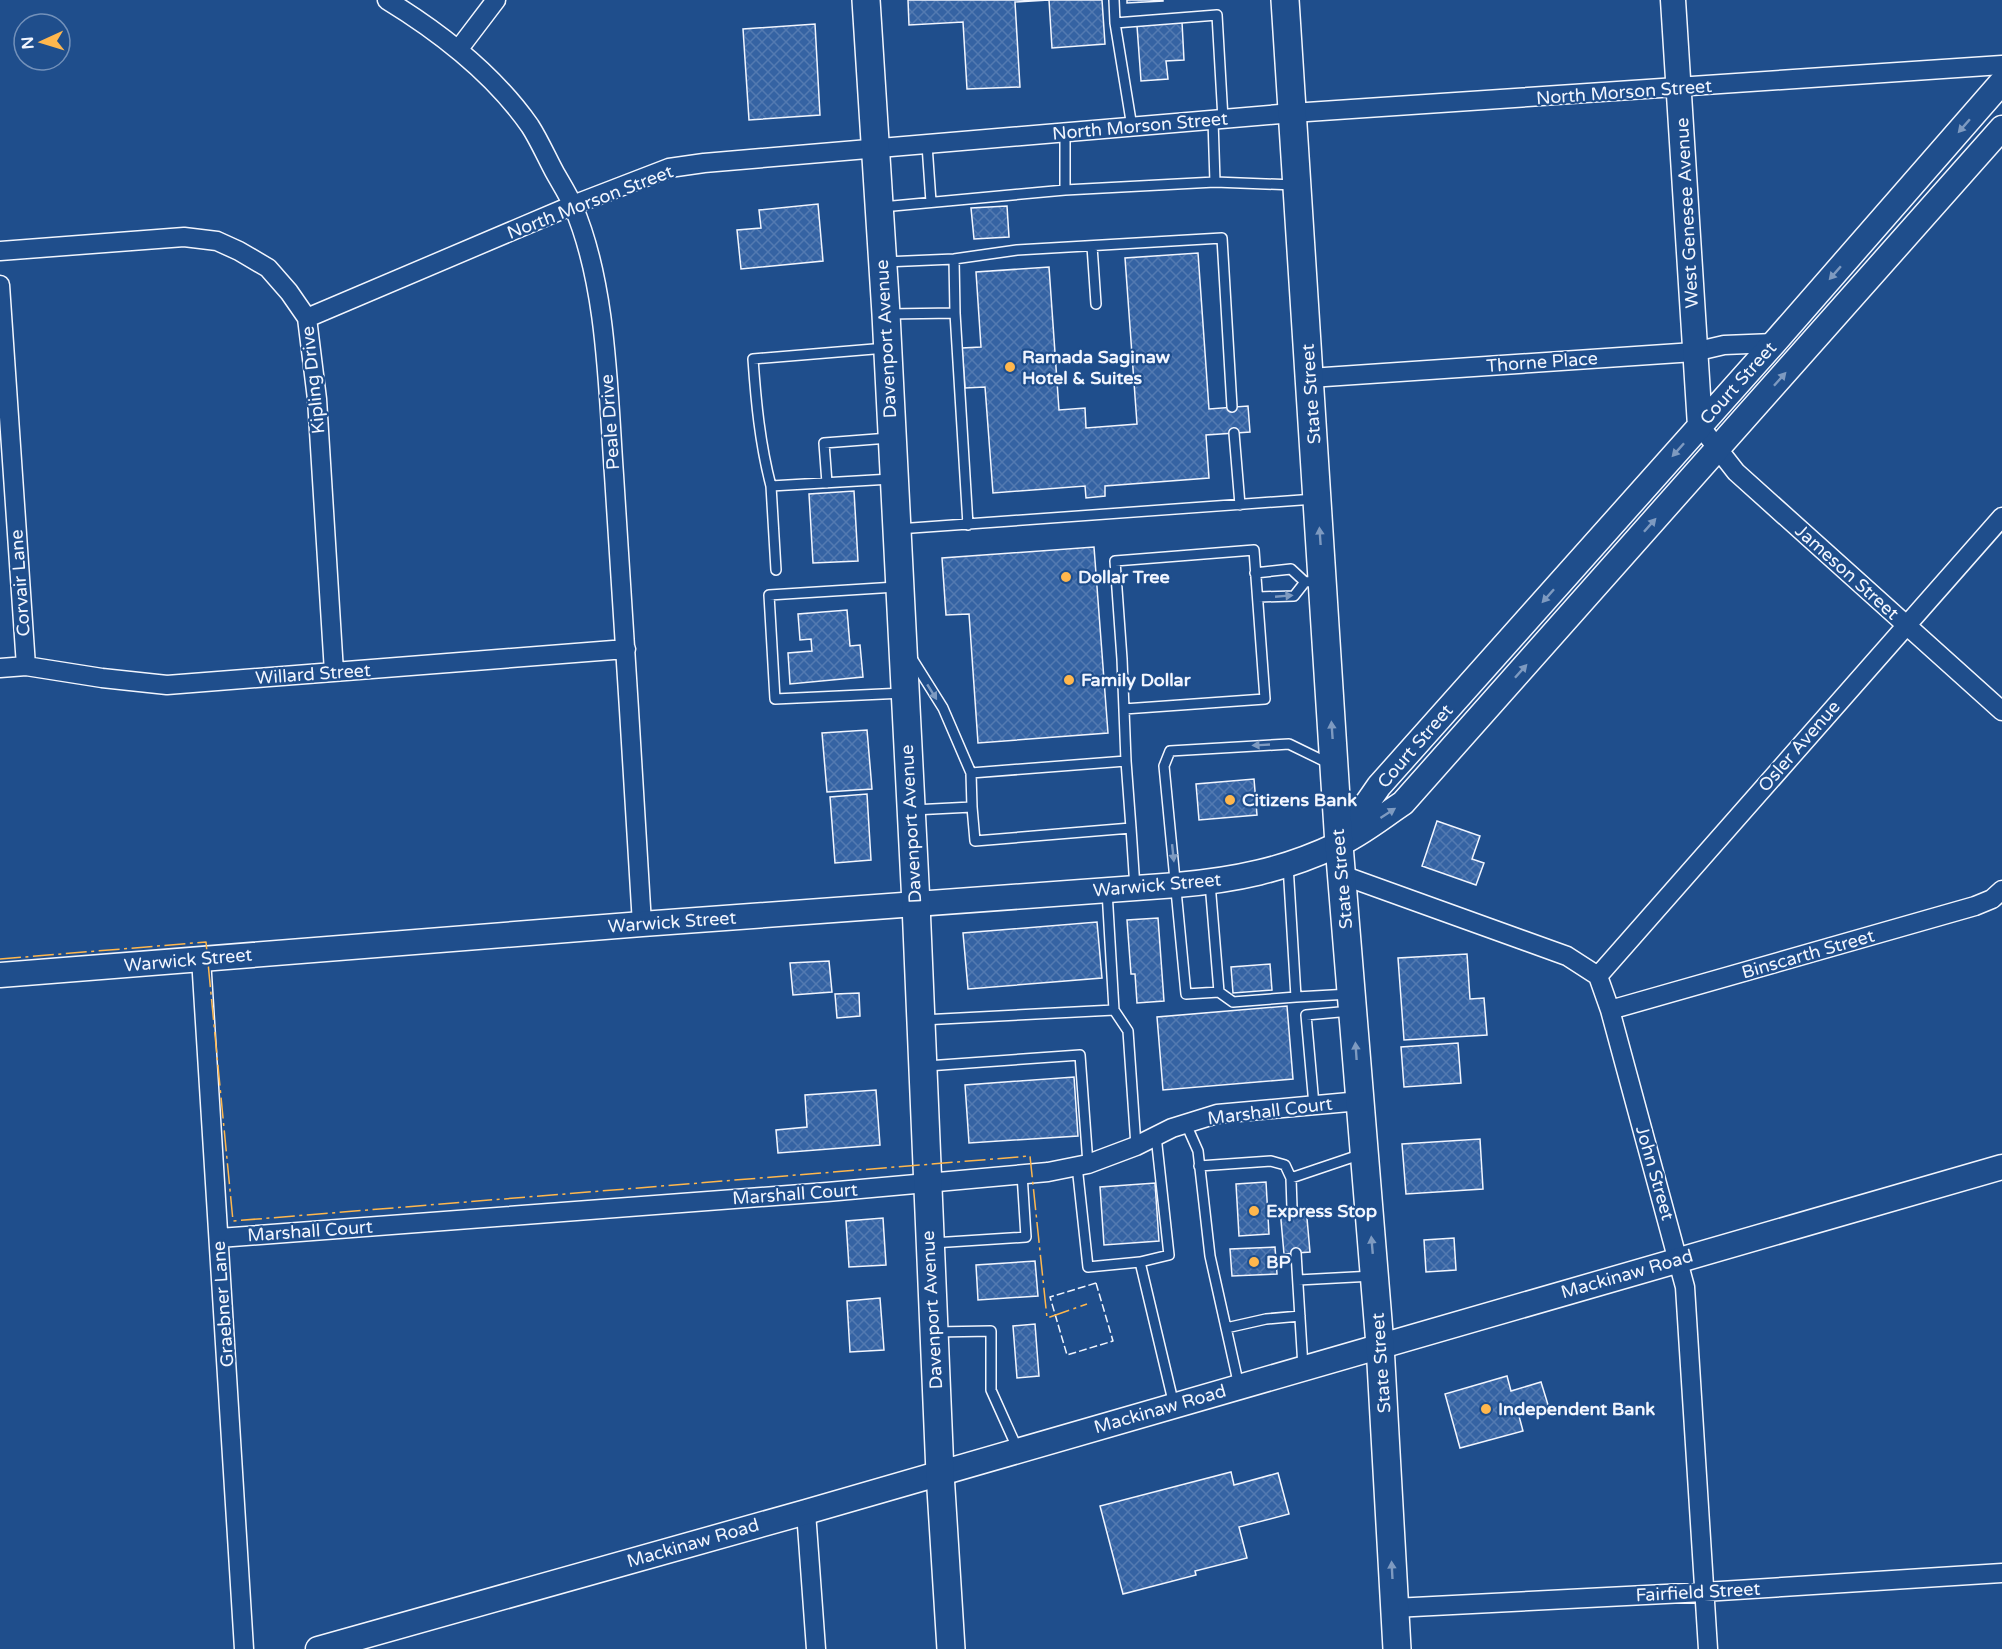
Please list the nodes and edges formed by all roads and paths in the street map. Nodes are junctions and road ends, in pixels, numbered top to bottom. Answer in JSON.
{"nodes":[{"id":1,"x":387,"y":0,"type":"edge"},
{"id":2,"x":496,"y":0,"type":"edge"},
{"id":3,"x":866,"y":0,"type":"edge"},
{"id":4,"x":1114,"y":0,"type":"edge"},
{"id":5,"x":1285,"y":0,"type":"edge"},
{"id":6,"x":1673,"y":0,"type":"edge"},
{"id":7,"x":1115,"y":23,"type":"junction"},
{"id":8,"x":459,"y":50,"type":"junction"},
{"id":9,"x":2002,"y":65,"type":"edge"},
{"id":10,"x":2002,"y":82,"type":"edge"},
{"id":11,"x":1680,"y":88,"type":"junction"},
{"id":12,"x":1293,"y":113,"type":"junction"},
{"id":13,"x":1218,"y":119,"type":"junction"},
{"id":14,"x":1132,"y":127,"type":"junction"},
{"id":15,"x":2002,"y":128,"type":"edge"},
{"id":16,"x":1065,"y":133,"type":"junction"},
{"id":17,"x":927,"y":145,"type":"junction"},
{"id":18,"x":876,"y":150,"type":"junction"},
{"id":19,"x":1215,"y":182,"type":"junction"},
{"id":20,"x":1297,"y":185,"type":"junction"},
{"id":21,"x":1065,"y":190,"type":"junction"},
{"id":22,"x":932,"y":202,"type":"junction"},
{"id":23,"x":573,"y":205,"type":"junction"},
{"id":24,"x":879,"y":208,"type":"junction"},
{"id":25,"x":1092,"y":246,"type":"junction"},
{"id":26,"x":0,"y":256,"type":"edge"},
{"id":27,"x":954,"y":259,"type":"junction"},
{"id":28,"x":882,"y":262,"type":"junction"},
{"id":29,"x":0,"y":285,"type":"edge"},
{"id":30,"x":1096,"y":304,"type":"dead end"},
{"id":31,"x":955,"y":313,"type":"junction"},
{"id":32,"x":886,"y":314,"type":"junction"},
{"id":33,"x":307,"y":318,"type":"junction"},
{"id":34,"x":1774,"y":343,"type":"junction"},
{"id":35,"x":886,"y":348,"type":"junction"},
{"id":36,"x":1694,"y":352,"type":"junction"},
{"id":37,"x":1310,"y":378,"type":"junction"},
{"id":38,"x":1232,"y":407,"type":"dead end"},
{"id":39,"x":1700,"y":426,"type":"junction"},
{"id":40,"x":1234,"y":433,"type":"dead end"},
{"id":41,"x":891,"y":438,"type":"junction"},
{"id":42,"x":1718,"y":449,"type":"junction"},
{"id":43,"x":893,"y":479,"type":"junction"},
{"id":44,"x":827,"y":483,"type":"junction"},
{"id":45,"x":771,"y":486,"type":"junction"},
{"id":46,"x":1318,"y":499,"type":"junction"},
{"id":47,"x":1240,"y":505,"type":"junction"},
{"id":48,"x":2002,"y":517,"type":"edge"},
{"id":49,"x":968,"y":525,"type":"junction"},
{"id":50,"x":896,"y":529,"type":"junction"},
{"id":51,"x":776,"y":570,"type":"dead end"},
{"id":52,"x":1256,"y":573,"type":"junction"},
{"id":53,"x":1314,"y":581,"type":"junction"},
{"id":54,"x":899,"y":586,"type":"junction"},
{"id":55,"x":1257,"y":597,"type":"junction"},
{"id":56,"x":1905,"y":626,"type":"junction"},
{"id":57,"x":902,"y":642,"type":"junction"},
{"id":58,"x":626,"y":649,"type":"junction"},
{"id":59,"x":26,"y":666,"type":"junction"},
{"id":60,"x":0,"y":668,"type":"edge"},
{"id":61,"x":334,"y":672,"type":"junction"},
{"id":62,"x":905,"y":693,"type":"junction"},
{"id":63,"x":1124,"y":709,"type":"junction"},
{"id":64,"x":2002,"y":711,"type":"edge"},
{"id":65,"x":1126,"y":761,"type":"junction"},
{"id":66,"x":1334,"y":767,"type":"junction"},
{"id":67,"x":971,"y":773,"type":"junction"},
{"id":68,"x":972,"y":807,"type":"junction"},
{"id":69,"x":911,"y":810,"type":"junction"},
{"id":70,"x":1131,"y":828,"type":"junction"},
{"id":71,"x":1339,"y":845,"type":"junction"},
{"id":72,"x":1288,"y":865,"type":"junction"},
{"id":73,"x":1342,"y":875,"type":"junction"},
{"id":74,"x":1210,"y":882,"type":"junction"},
{"id":75,"x":1177,"y":885,"type":"junction"},
{"id":76,"x":1135,"y":888,"type":"junction"},
{"id":77,"x":1107,"y":890,"type":"junction"},
{"id":78,"x":2002,"y":890,"type":"edge"},
{"id":79,"x":916,"y":904,"type":"junction"},
{"id":80,"x":642,"y":924,"type":"junction"},
{"id":81,"x":201,"y":958,"type":"junction"},
{"id":82,"x":0,"y":975,"type":"edge"},
{"id":83,"x":1598,"y":976,"type":"junction"},
{"id":84,"x":1219,"y":992,"type":"junction"},
{"id":85,"x":1296,"y":997,"type":"junction"},
{"id":86,"x":1352,"y":1002,"type":"junction"},
{"id":87,"x":1114,"y":1010,"type":"junction"},
{"id":88,"x":1610,"y":1010,"type":"junction"},
{"id":89,"x":920,"y":1020,"type":"junction"},
{"id":90,"x":921,"y":1067,"type":"junction"},
{"id":91,"x":1360,"y":1101,"type":"junction"},
{"id":92,"x":1314,"y":1105,"type":"junction"},
{"id":93,"x":1186,"y":1124,"type":"junction"},
{"id":94,"x":1156,"y":1136,"type":"junction"},
{"id":95,"x":1136,"y":1146,"type":"junction"},
{"id":96,"x":1364,"y":1153,"type":"junction"},
{"id":97,"x":1083,"y":1165,"type":"junction"},
{"id":98,"x":1199,"y":1166,"type":"junction"},
{"id":99,"x":2002,"y":1167,"type":"edge"},
{"id":100,"x":1022,"y":1174,"type":"junction"},
{"id":101,"x":1291,"y":1178,"type":"junction"},
{"id":102,"x":926,"y":1184,"type":"junction"},
{"id":103,"x":1292,"y":1208,"type":"dead end"},
{"id":104,"x":219,"y":1238,"type":"junction"},
{"id":105,"x":929,"y":1243,"type":"junction"},
{"id":106,"x":1296,"y":1253,"type":"dead end"},
{"id":107,"x":1679,"y":1259,"type":"junction"},
{"id":108,"x":1140,"y":1262,"type":"junction"},
{"id":109,"x":1374,"y":1276,"type":"junction"},
{"id":110,"x":1298,"y":1280,"type":"junction"},
{"id":111,"x":1300,"y":1316,"type":"junction"},
{"id":112,"x":1226,"y":1328,"type":"junction"},
{"id":113,"x":933,"y":1332,"type":"junction"},
{"id":114,"x":1380,"y":1345,"type":"junction"},
{"id":115,"x":1303,"y":1367,"type":"junction"},
{"id":116,"x":1239,"y":1386,"type":"junction"},
{"id":117,"x":1174,"y":1405,"type":"junction"},
{"id":118,"x":1018,"y":1450,"type":"junction"},
{"id":119,"x":940,"y":1473,"type":"junction"},
{"id":120,"x":806,"y":1512,"type":"junction"},
{"id":121,"x":2002,"y":1573,"type":"edge"},
{"id":122,"x":1704,"y":1592,"type":"junction"},
{"id":123,"x":1394,"y":1608,"type":"junction"},
{"id":124,"x":244,"y":1649,"type":"edge"},
{"id":125,"x":318,"y":1649,"type":"edge"},
{"id":126,"x":816,"y":1649,"type":"edge"},
{"id":127,"x":951,"y":1649,"type":"edge"},
{"id":128,"x":1397,"y":1649,"type":"edge"},
{"id":129,"x":1708,"y":1649,"type":"edge"}],
"edges":[{"from":1,"to":8,"type":"street","name":"Peale Drive"},
{"from":2,"to":8,"type":"street"},
{"from":3,"to":18,"type":"main road","name":"Davenport Avenue"},
{"from":4,"to":7,"type":"lane"},
{"from":5,"to":12,"type":"main road","name":"State Street"},
{"from":6,"to":11,"type":"street","name":"West Genesee Avenue"},
{"from":7,"to":13,"type":"lane"},
{"from":7,"to":14,"type":"lane"},
{"from":8,"to":23,"type":"street","name":"Peale Drive"},
{"from":9,"to":11,"type":"street","name":"North Morson Street"},
{"from":10,"to":34,"type":"street","name":"Court Street","one_way":true},
{"from":11,"to":12,"type":"street","name":"North Morson Street"},
{"from":11,"to":36,"type":"street","name":"West Genesee Avenue"},
{"from":12,"to":13,"type":"street","name":"North Morson Street"},
{"from":12,"to":20,"type":"main road","name":"State Street"},
{"from":13,"to":14,"type":"street","name":"North Morson Street"},
{"from":13,"to":19,"type":"lane"},
{"from":14,"to":16,"type":"street","name":"North Morson Street"},
{"from":42,"to":15,"type":"street","name":"Court Street","one_way":true},
{"from":16,"to":17,"type":"street","name":"North Morson Street"},
{"from":16,"to":21,"type":"lane"},
{"from":17,"to":18,"type":"street","name":"North Morson Street"},
{"from":17,"to":22,"type":"lane"},
{"from":18,"to":23,"type":"street","name":"North Morson Street"},
{"from":18,"to":24,"type":"main road","name":"Davenport Avenue"},
{"from":19,"to":20,"type":"lane"},
{"from":19,"to":21,"type":"lane"},
{"from":20,"to":37,"type":"main road","name":"State Street"},
{"from":21,"to":22,"type":"lane"},
{"from":22,"to":24,"type":"lane"},
{"from":23,"to":33,"type":"street","name":"North Morson Street"},
{"from":23,"to":58,"type":"street","name":"Peale Drive"},
{"from":24,"to":28,"type":"main road","name":"Davenport Avenue"},
{"from":25,"to":27,"type":"lane"},
{"from":25,"to":30,"type":"lane"},
{"from":25,"to":38,"type":"lane"},
{"from":26,"to":33,"type":"street","name":"Kipling Drive"},
{"from":27,"to":28,"type":"lane"},
{"from":27,"to":31,"type":"lane"},
{"from":28,"to":32,"type":"main road","name":"Davenport Avenue"},
{"from":29,"to":59,"type":"street","name":"Corvair Lane"},
{"from":31,"to":32,"type":"lane"},
{"from":31,"to":49,"type":"lane"},
{"from":32,"to":35,"type":"main road","name":"Davenport Avenue"},
{"from":33,"to":61,"type":"street","name":"Kipling Drive"},
{"from":34,"to":36,"type":"street","name":"Thorne Place"},
{"from":34,"to":39,"type":"street","name":"Court Street"},
{"from":35,"to":41,"type":"main road","name":"Davenport Avenue"},
{"from":35,"to":45,"type":"lane"},
{"from":36,"to":37,"type":"street","name":"Thorne Place"},
{"from":36,"to":39,"type":"street","name":"West Genesee Avenue"},
{"from":37,"to":46,"type":"main road","name":"State Street"},
{"from":39,"to":42,"type":"street","name":"Jameson Street"},
{"from":39,"to":71,"type":"street","name":"Court Street","one_way":true},
{"from":40,"to":47,"type":"lane"},
{"from":41,"to":43,"type":"main road","name":"Davenport Avenue"},
{"from":41,"to":44,"type":"lane"},
{"from":42,"to":56,"type":"street","name":"Jameson Street"},
{"from":71,"to":42,"type":"street","name":"Court Street","one_way":true},
{"from":43,"to":44,"type":"lane"},
{"from":43,"to":50,"type":"main road","name":"Davenport Avenue"},
{"from":44,"to":45,"type":"lane"},
{"from":45,"to":51,"type":"lane"},
{"from":46,"to":47,"type":"lane"},
{"from":53,"to":46,"type":"main road","name":"State Street","one_way":true},
{"from":47,"to":49,"type":"lane"},
{"from":48,"to":56,"type":"street","name":"Osler Avenue"},
{"from":49,"to":50,"type":"lane"},
{"from":50,"to":54,"type":"main road","name":"Davenport Avenue"},
{"from":52,"to":53,"type":"lane"},
{"from":52,"to":55,"type":"lane"},
{"from":52,"to":63,"type":"lane"},
{"from":55,"to":53,"type":"lane","one_way":true},
{"from":66,"to":53,"type":"main road","name":"State Street","one_way":true},
{"from":54,"to":57,"type":"main road","name":"Davenport Avenue"},
{"from":54,"to":62,"type":"lane"},
{"from":55,"to":63,"type":"lane"},
{"from":56,"to":64,"type":"street","name":"Jameson Street"},
{"from":56,"to":83,"type":"street","name":"Osler Avenue"},
{"from":57,"to":62,"type":"main road","name":"Davenport Avenue"},
{"from":57,"to":67,"type":"lane","one_way":true},
{"from":58,"to":61,"type":"street","name":"Willard Street"},
{"from":58,"to":80,"type":"street","name":"Peale Drive"},
{"from":59,"to":60,"type":"street","name":"Willard Street"},
{"from":59,"to":61,"type":"street","name":"Willard Street"},
{"from":62,"to":69,"type":"main road","name":"Davenport Avenue"},
{"from":63,"to":65,"type":"lane"},
{"from":65,"to":67,"type":"lane"},
{"from":65,"to":70,"type":"lane"},
{"from":66,"to":71,"type":"main road","name":"State Street"},
{"from":66,"to":75,"type":"lane","one_way":true},
{"from":67,"to":68,"type":"lane"},
{"from":68,"to":69,"type":"lane"},
{"from":68,"to":70,"type":"lane"},
{"from":69,"to":79,"type":"main road","name":"Davenport Avenue"},
{"from":70,"to":76,"type":"lane"},
{"from":71,"to":72,"type":"street","name":"Warwick Street"},
{"from":71,"to":73,"type":"main road","name":"State Street"},
{"from":72,"to":74,"type":"street","name":"Warwick Street"},
{"from":72,"to":85,"type":"lane"},
{"from":73,"to":83,"type":"street"},
{"from":73,"to":86,"type":"main road","name":"State Street"},
{"from":74,"to":75,"type":"street","name":"Warwick Street"},
{"from":74,"to":84,"type":"lane"},
{"from":75,"to":76,"type":"street","name":"Warwick Street"},
{"from":75,"to":84,"type":"lane"},
{"from":76,"to":77,"type":"street","name":"Warwick Street"},
{"from":77,"to":79,"type":"street","name":"Warwick Street"},
{"from":77,"to":87,"type":"lane"},
{"from":78,"to":88,"type":"street","name":"Binscarth Street"},
{"from":79,"to":80,"type":"street","name":"Warwick Street"},
{"from":79,"to":89,"type":"main road","name":"Davenport Avenue"},
{"from":80,"to":81,"type":"street","name":"Warwick Street"},
{"from":81,"to":82,"type":"street","name":"Warwick Street"},
{"from":81,"to":104,"type":"street","name":"Graebner Lane"},
{"from":83,"to":88,"type":"street","name":"John Street"},
{"from":84,"to":85,"type":"lane"},
{"from":85,"to":86,"type":"lane"},
{"from":91,"to":86,"type":"main road","name":"State Street","one_way":true},
{"from":86,"to":92,"type":"lane"},
{"from":87,"to":89,"type":"lane"},
{"from":87,"to":95,"type":"lane"},
{"from":88,"to":107,"type":"street","name":"John Street"},
{"from":89,"to":90,"type":"main road","name":"Davenport Avenue"},
{"from":90,"to":97,"type":"lane"},
{"from":90,"to":102,"type":"main road","name":"Davenport Avenue"},
{"from":91,"to":92,"type":"street","name":"Marshall Court"},
{"from":91,"to":96,"type":"main road","name":"State Street"},
{"from":92,"to":93,"type":"street","name":"Marshall Court"},
{"from":93,"to":94,"type":"street","name":"Marshall Court"},
{"from":93,"to":98,"type":"lane"},
{"from":94,"to":95,"type":"street","name":"Marshall Court"},
{"from":94,"to":108,"type":"lane"},
{"from":95,"to":97,"type":"street","name":"Marshall Court"},
{"from":96,"to":101,"type":"lane"},
{"from":109,"to":96,"type":"main road","name":"State Street","one_way":true},
{"from":97,"to":100,"type":"street","name":"Marshall Court"},
{"from":97,"to":108,"type":"lane"},
{"from":98,"to":101,"type":"lane"},
{"from":98,"to":112,"type":"lane"},
{"from":99,"to":107,"type":"street","name":"Mackinaw Road"},
{"from":100,"to":102,"type":"street","name":"Marshall Court"},
{"from":100,"to":105,"type":"lane"},
{"from":101,"to":103,"type":"lane"},
{"from":102,"to":104,"type":"street","name":"Marshall Court"},
{"from":102,"to":105,"type":"main road","name":"Davenport Avenue"},
{"from":104,"to":124,"type":"street","name":"Graebner Lane"},
{"from":105,"to":113,"type":"main road","name":"Davenport Avenue"},
{"from":106,"to":110,"type":"lane"},
{"from":107,"to":114,"type":"street","name":"Mackinaw Road"},
{"from":107,"to":122,"type":"street","name":"John Street"},
{"from":108,"to":117,"type":"lane"},
{"from":109,"to":110,"type":"lane"},
{"from":109,"to":114,"type":"main road","name":"State Street"},
{"from":110,"to":111,"type":"lane"},
{"from":111,"to":112,"type":"lane"},
{"from":111,"to":115,"type":"lane"},
{"from":112,"to":116,"type":"lane"},
{"from":113,"to":118,"type":"lane"},
{"from":113,"to":119,"type":"main road","name":"Davenport Avenue"},
{"from":114,"to":115,"type":"street","name":"Mackinaw Road"},
{"from":123,"to":114,"type":"main road","name":"State Street","one_way":true},
{"from":115,"to":116,"type":"street","name":"Mackinaw Road"},
{"from":116,"to":117,"type":"street","name":"Mackinaw Road"},
{"from":117,"to":118,"type":"street","name":"Mackinaw Road"},
{"from":118,"to":119,"type":"street","name":"Mackinaw Road"},
{"from":119,"to":120,"type":"street","name":"Mackinaw Road"},
{"from":119,"to":127,"type":"main road","name":"Davenport Avenue"},
{"from":120,"to":125,"type":"street","name":"Mackinaw Road"},
{"from":120,"to":126,"type":"street"},
{"from":121,"to":122,"type":"street","name":"Fairfield Street"},
{"from":122,"to":123,"type":"street","name":"Fairfield Street"},
{"from":122,"to":129,"type":"street","name":"John Street"},
{"from":123,"to":128,"type":"main road","name":"State Street"}]}
